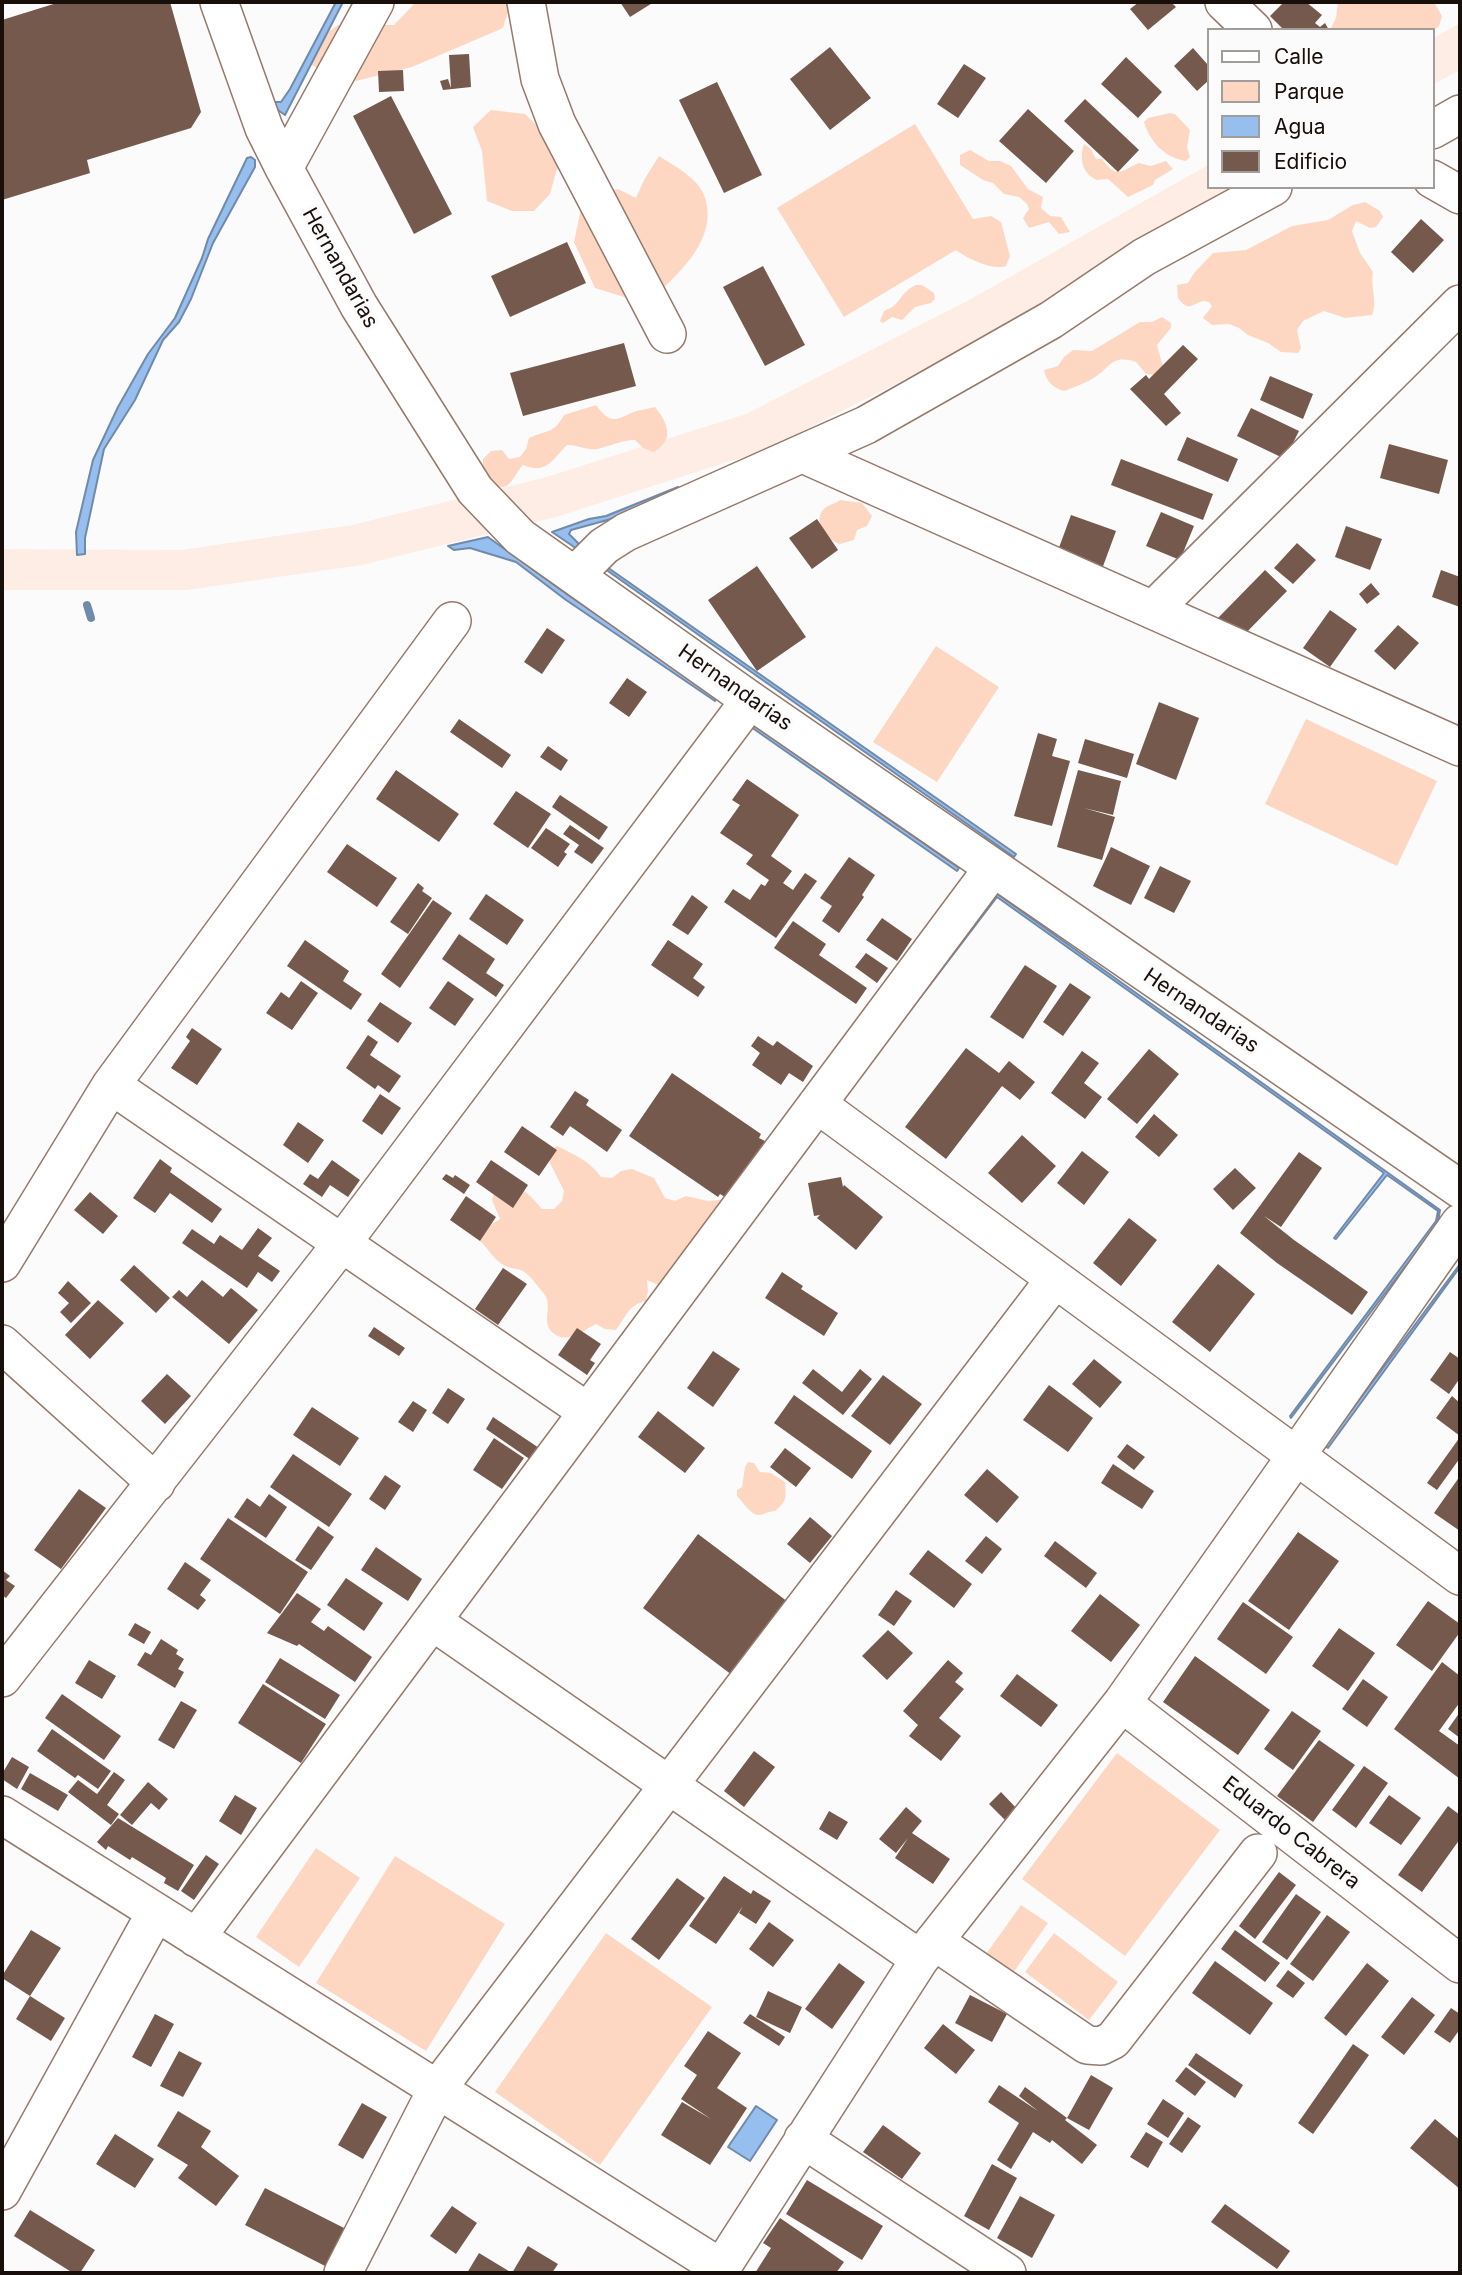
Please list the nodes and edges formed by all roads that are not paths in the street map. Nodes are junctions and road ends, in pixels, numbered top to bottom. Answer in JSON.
{"nodes":[{"id":1,"x":219,"y":2,"type":"edge"},
{"id":2,"x":375,"y":2,"type":"edge"},
{"id":3,"x":526,"y":2,"type":"edge"},
{"id":4,"x":1224,"y":2,"type":"edge"},
{"id":5,"x":1251,"y":28,"type":"edge"},
{"id":6,"x":1460,"y":114,"type":"edge"},
{"id":7,"x":1434,"y":129,"type":"edge"},
{"id":8,"x":284,"y":167,"type":"junction"},
{"id":9,"x":1434,"y":180,"type":"edge"},
{"id":10,"x":1269,"y":189,"type":"edge"},
{"id":11,"x":1460,"y":195,"type":"edge"},
{"id":12,"x":1460,"y":304,"type":"edge"},
{"id":13,"x":667,"y":334,"type":"dead end"},
{"id":14,"x":803,"y":454,"type":"junction"},
{"id":15,"x":575,"y":575,"type":"junction"},
{"id":16,"x":1153,"y":610,"type":"junction"},
{"id":17,"x":452,"y":621,"type":"dead end"},
{"id":18,"x":750,"y":700,"type":"junction"},
{"id":19,"x":1455,"y":736,"type":"edge"},
{"id":20,"x":993,"y":868,"type":"junction"},
{"id":21,"x":111,"y":1085,"type":"junction"},
{"id":22,"x":817,"y":1104,"type":"junction"},
{"id":23,"x":1460,"y":1189,"type":"edge"},
{"id":24,"x":1460,"y":1223,"type":"edge"},
{"id":25,"x":342,"y":1243,"type":"junction"},
{"id":26,"x":2,"y":1263,"type":"edge"},
{"id":27,"x":1055,"y":1279,"type":"junction"},
{"id":28,"x":2,"y":1345,"type":"edge"},
{"id":29,"x":588,"y":1412,"type":"junction"},
{"id":30,"x":1296,"y":1456,"type":"junction"},
{"id":31,"x":156,"y":1483,"type":"junction"},
{"id":32,"x":1460,"y":1576,"type":"edge"},
{"id":33,"x":432,"y":1621,"type":"junction"},
{"id":34,"x":2,"y":1678,"type":"edge"},
{"id":35,"x":1122,"y":1703,"type":"junction"},
{"id":36,"x":669,"y":1787,"type":"junction"},
{"id":37,"x":2,"y":1815,"type":"edge"},
{"id":38,"x":1258,"y":1853,"type":"dead end"},
{"id":39,"x":156,"y":1912,"type":"junction"},
{"id":40,"x":197,"y":1938,"type":"junction"},
{"id":41,"x":927,"y":1950,"type":"junction"},
{"id":42,"x":1460,"y":1964,"type":"edge"},
{"id":43,"x":437,"y":2089,"type":"junction"},
{"id":44,"x":803,"y":2139,"type":"junction"},
{"id":45,"x":2,"y":2191,"type":"edge"},
{"id":46,"x":719,"y":2270,"type":"edge"},
{"id":47,"x":343,"y":2273,"type":"edge"},
{"id":48,"x":1007,"y":2273,"type":"edge"}],
"edges":[{"from":1,"to":8,"type":"street","name":"Hernandarias"},
{"from":2,"to":8,"type":"street"},
{"from":3,"to":13,"type":"street"},
{"from":4,"to":5,"type":"street"},
{"from":6,"to":7,"type":"street"},
{"from":8,"to":15,"type":"street","name":"Hernandarias"},
{"from":9,"to":11,"type":"street"},
{"from":10,"to":14,"type":"street"},
{"from":12,"to":16,"type":"street"},
{"from":14,"to":15,"type":"street"},
{"from":14,"to":16,"type":"street"},
{"from":15,"to":18,"type":"street","name":"Hernandarias"},
{"from":16,"to":19,"type":"street"},
{"from":17,"to":21,"type":"street"},
{"from":18,"to":20,"type":"street","name":"Hernandarias"},
{"from":18,"to":25,"type":"street"},
{"from":20,"to":22,"type":"street"},
{"from":20,"to":23,"type":"street","name":"Hernandarias"},
{"from":21,"to":25,"type":"street"},
{"from":21,"to":26,"type":"street"},
{"from":22,"to":27,"type":"street"},
{"from":22,"to":29,"type":"street"},
{"from":24,"to":30,"type":"street"},
{"from":25,"to":29,"type":"street"},
{"from":25,"to":31,"type":"street"},
{"from":27,"to":30,"type":"street"},
{"from":27,"to":36,"type":"street"},
{"from":28,"to":31,"type":"street"},
{"from":29,"to":33,"type":"street"},
{"from":30,"to":32,"type":"street"},
{"from":30,"to":35,"type":"street"},
{"from":31,"to":34,"type":"street"},
{"from":33,"to":36,"type":"street"},
{"from":33,"to":40,"type":"street"},
{"from":35,"to":41,"type":"street"},
{"from":35,"to":42,"type":"street","name":"Eduardo Cabrera"},
{"from":36,"to":41,"type":"street"},
{"from":36,"to":43,"type":"street"},
{"from":37,"to":39,"type":"street"},
{"from":38,"to":41,"type":"street"},
{"from":39,"to":40,"type":"street"},
{"from":39,"to":45,"type":"street"},
{"from":40,"to":43,"type":"street"},
{"from":41,"to":44,"type":"street"},
{"from":43,"to":46,"type":"street"},
{"from":43,"to":47,"type":"street"},
{"from":44,"to":46,"type":"street"},
{"from":44,"to":48,"type":"street"}]}
